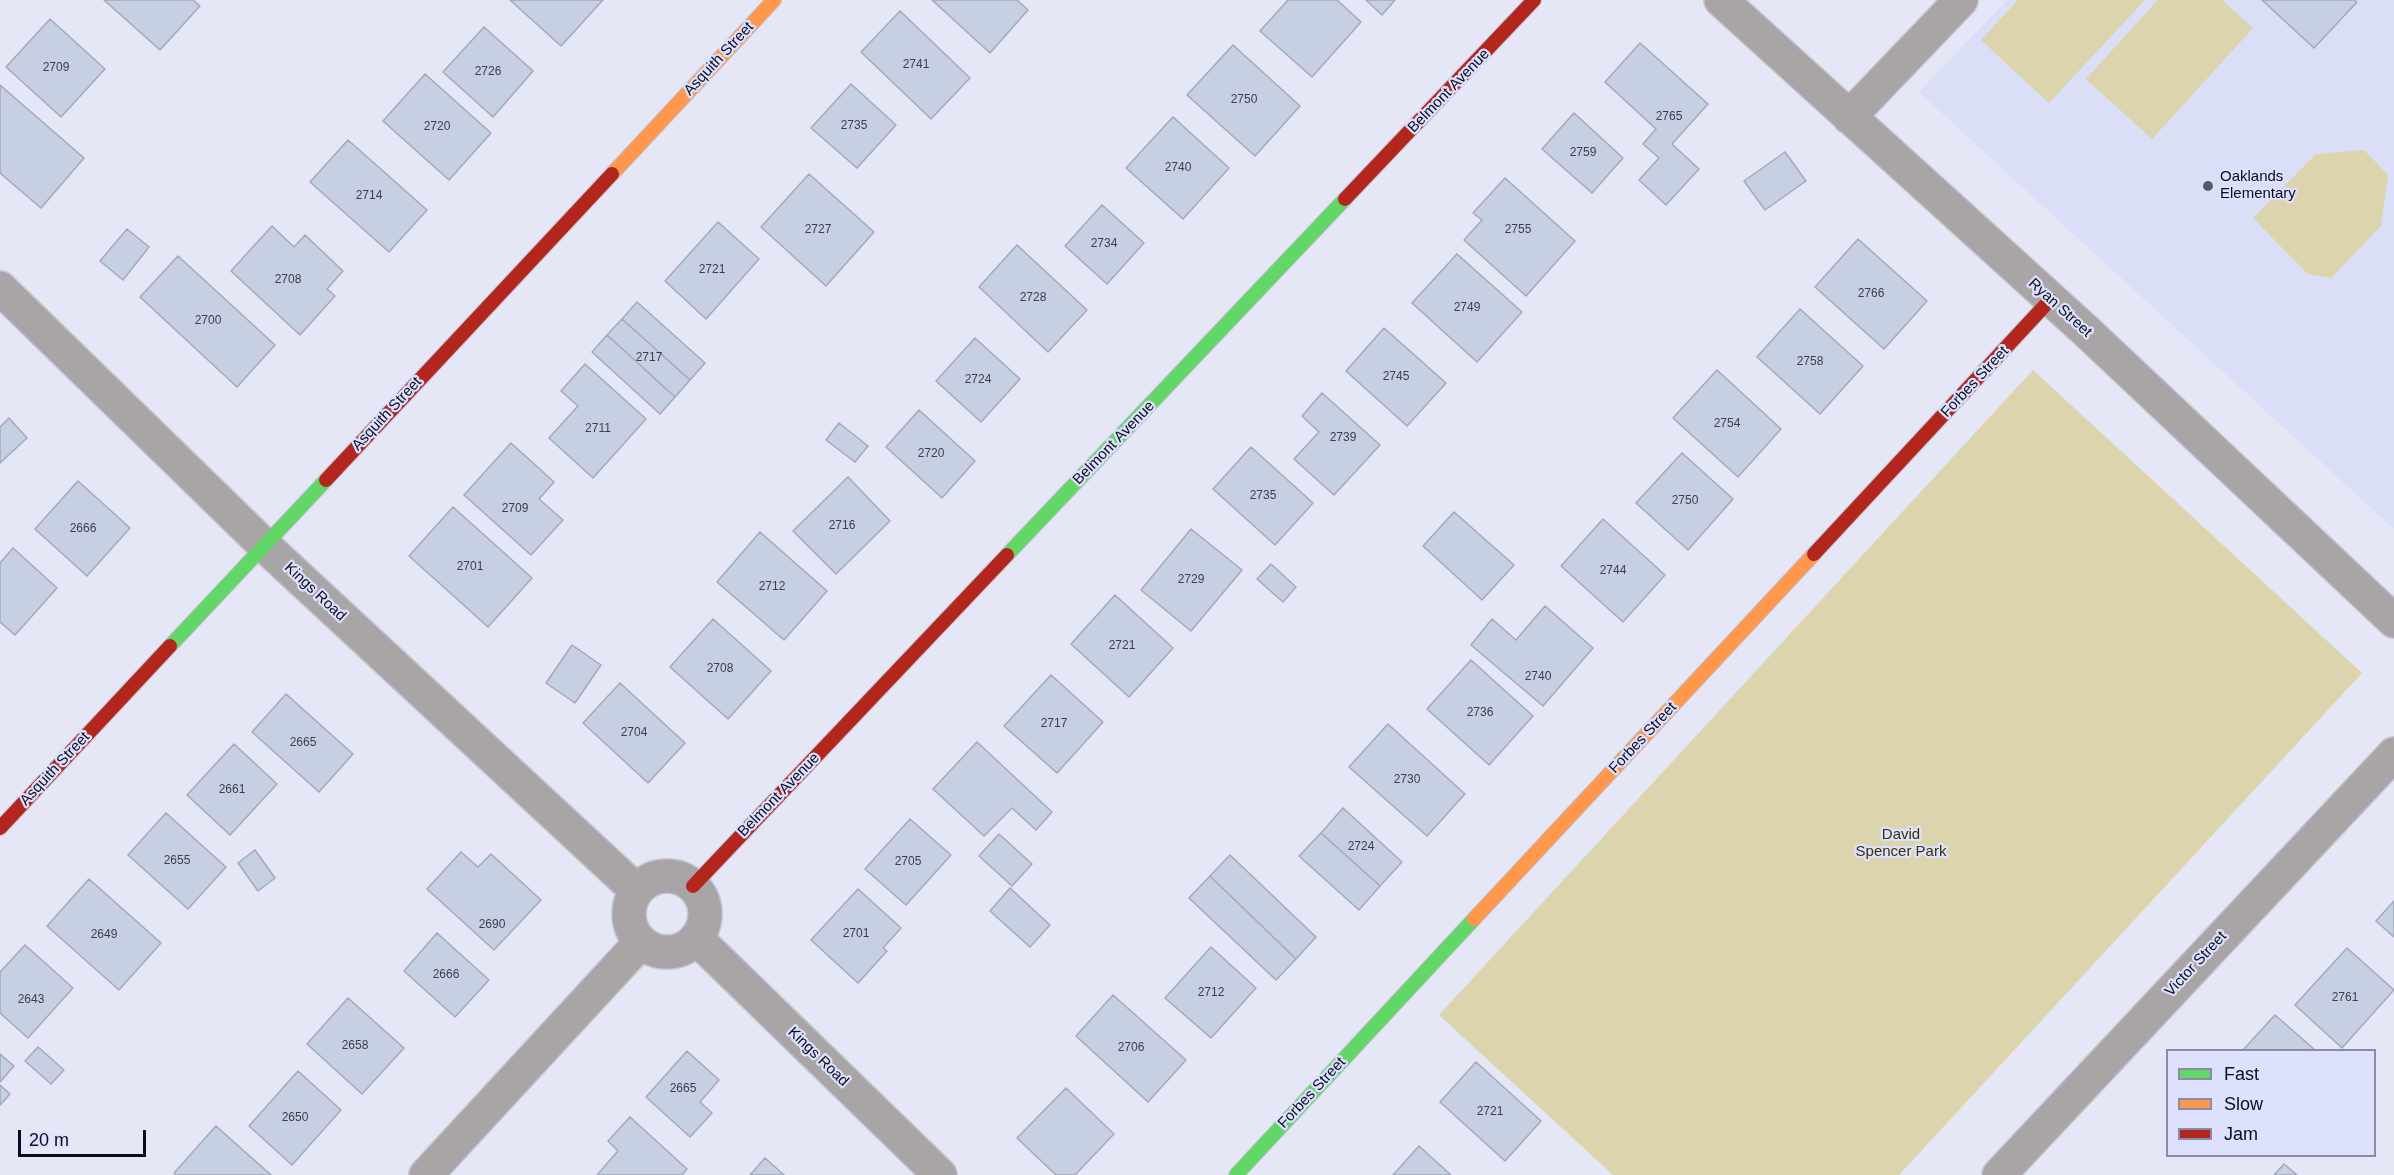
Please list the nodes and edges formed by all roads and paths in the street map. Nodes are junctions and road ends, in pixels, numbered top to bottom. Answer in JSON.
{"nodes":[{"id":1,"x":774,"y":0,"type":"edge"},
{"id":2,"x":1534,"y":0,"type":"edge"},
{"id":3,"x":1721,"y":0,"type":"edge"},
{"id":4,"x":1961,"y":0,"type":"edge"},
{"id":5,"x":1849,"y":117,"type":"junction"},
{"id":6,"x":0,"y":288,"type":"edge"},
{"id":7,"x":2050,"y":300,"type":"junction"},
{"id":8,"x":265,"y":546,"type":"junction"},
{"id":9,"x":2394,"y":621,"type":"edge"},
{"id":10,"x":2394,"y":754,"type":"edge"},
{"id":11,"x":0,"y":828,"type":"edge"},
{"id":12,"x":693,"y":886,"type":"junction"},
{"id":13,"x":636,"y":890,"type":"junction"},
{"id":14,"x":696,"y":938,"type":"junction"},
{"id":15,"x":641,"y":942,"type":"junction"},
{"id":16,"x":426,"y":1175,"type":"edge"},
{"id":17,"x":940,"y":1175,"type":"edge"},
{"id":18,"x":1236,"y":1175,"type":"edge"},
{"id":19,"x":1999,"y":1175,"type":"edge"}],
"edges":[{"from":1,"to":8,"type":"street","name":"Asquith Street"},
{"from":2,"to":12,"type":"street","name":"Belmont Avenue"},
{"from":3,"to":5,"type":"street","name":"Ryan Street"},
{"from":4,"to":5,"type":"street"},
{"from":5,"to":7,"type":"street","name":"Ryan Street"},
{"from":6,"to":8,"type":"street","name":"Kings Road"},
{"from":7,"to":9,"type":"street","name":"Ryan Street"},
{"from":7,"to":18,"type":"street","name":"Forbes Street"},
{"from":8,"to":11,"type":"street","name":"Asquith Street"},
{"from":8,"to":13,"type":"street","name":"Kings Road"},
{"from":10,"to":19,"type":"street","name":"Victor Street"},
{"from":12,"to":13,"type":"street"},
{"from":12,"to":14,"type":"street"},
{"from":13,"to":15,"type":"street"},
{"from":14,"to":15,"type":"street"},
{"from":14,"to":17,"type":"street","name":"Kings Road"},
{"from":15,"to":16,"type":"street"}]}
